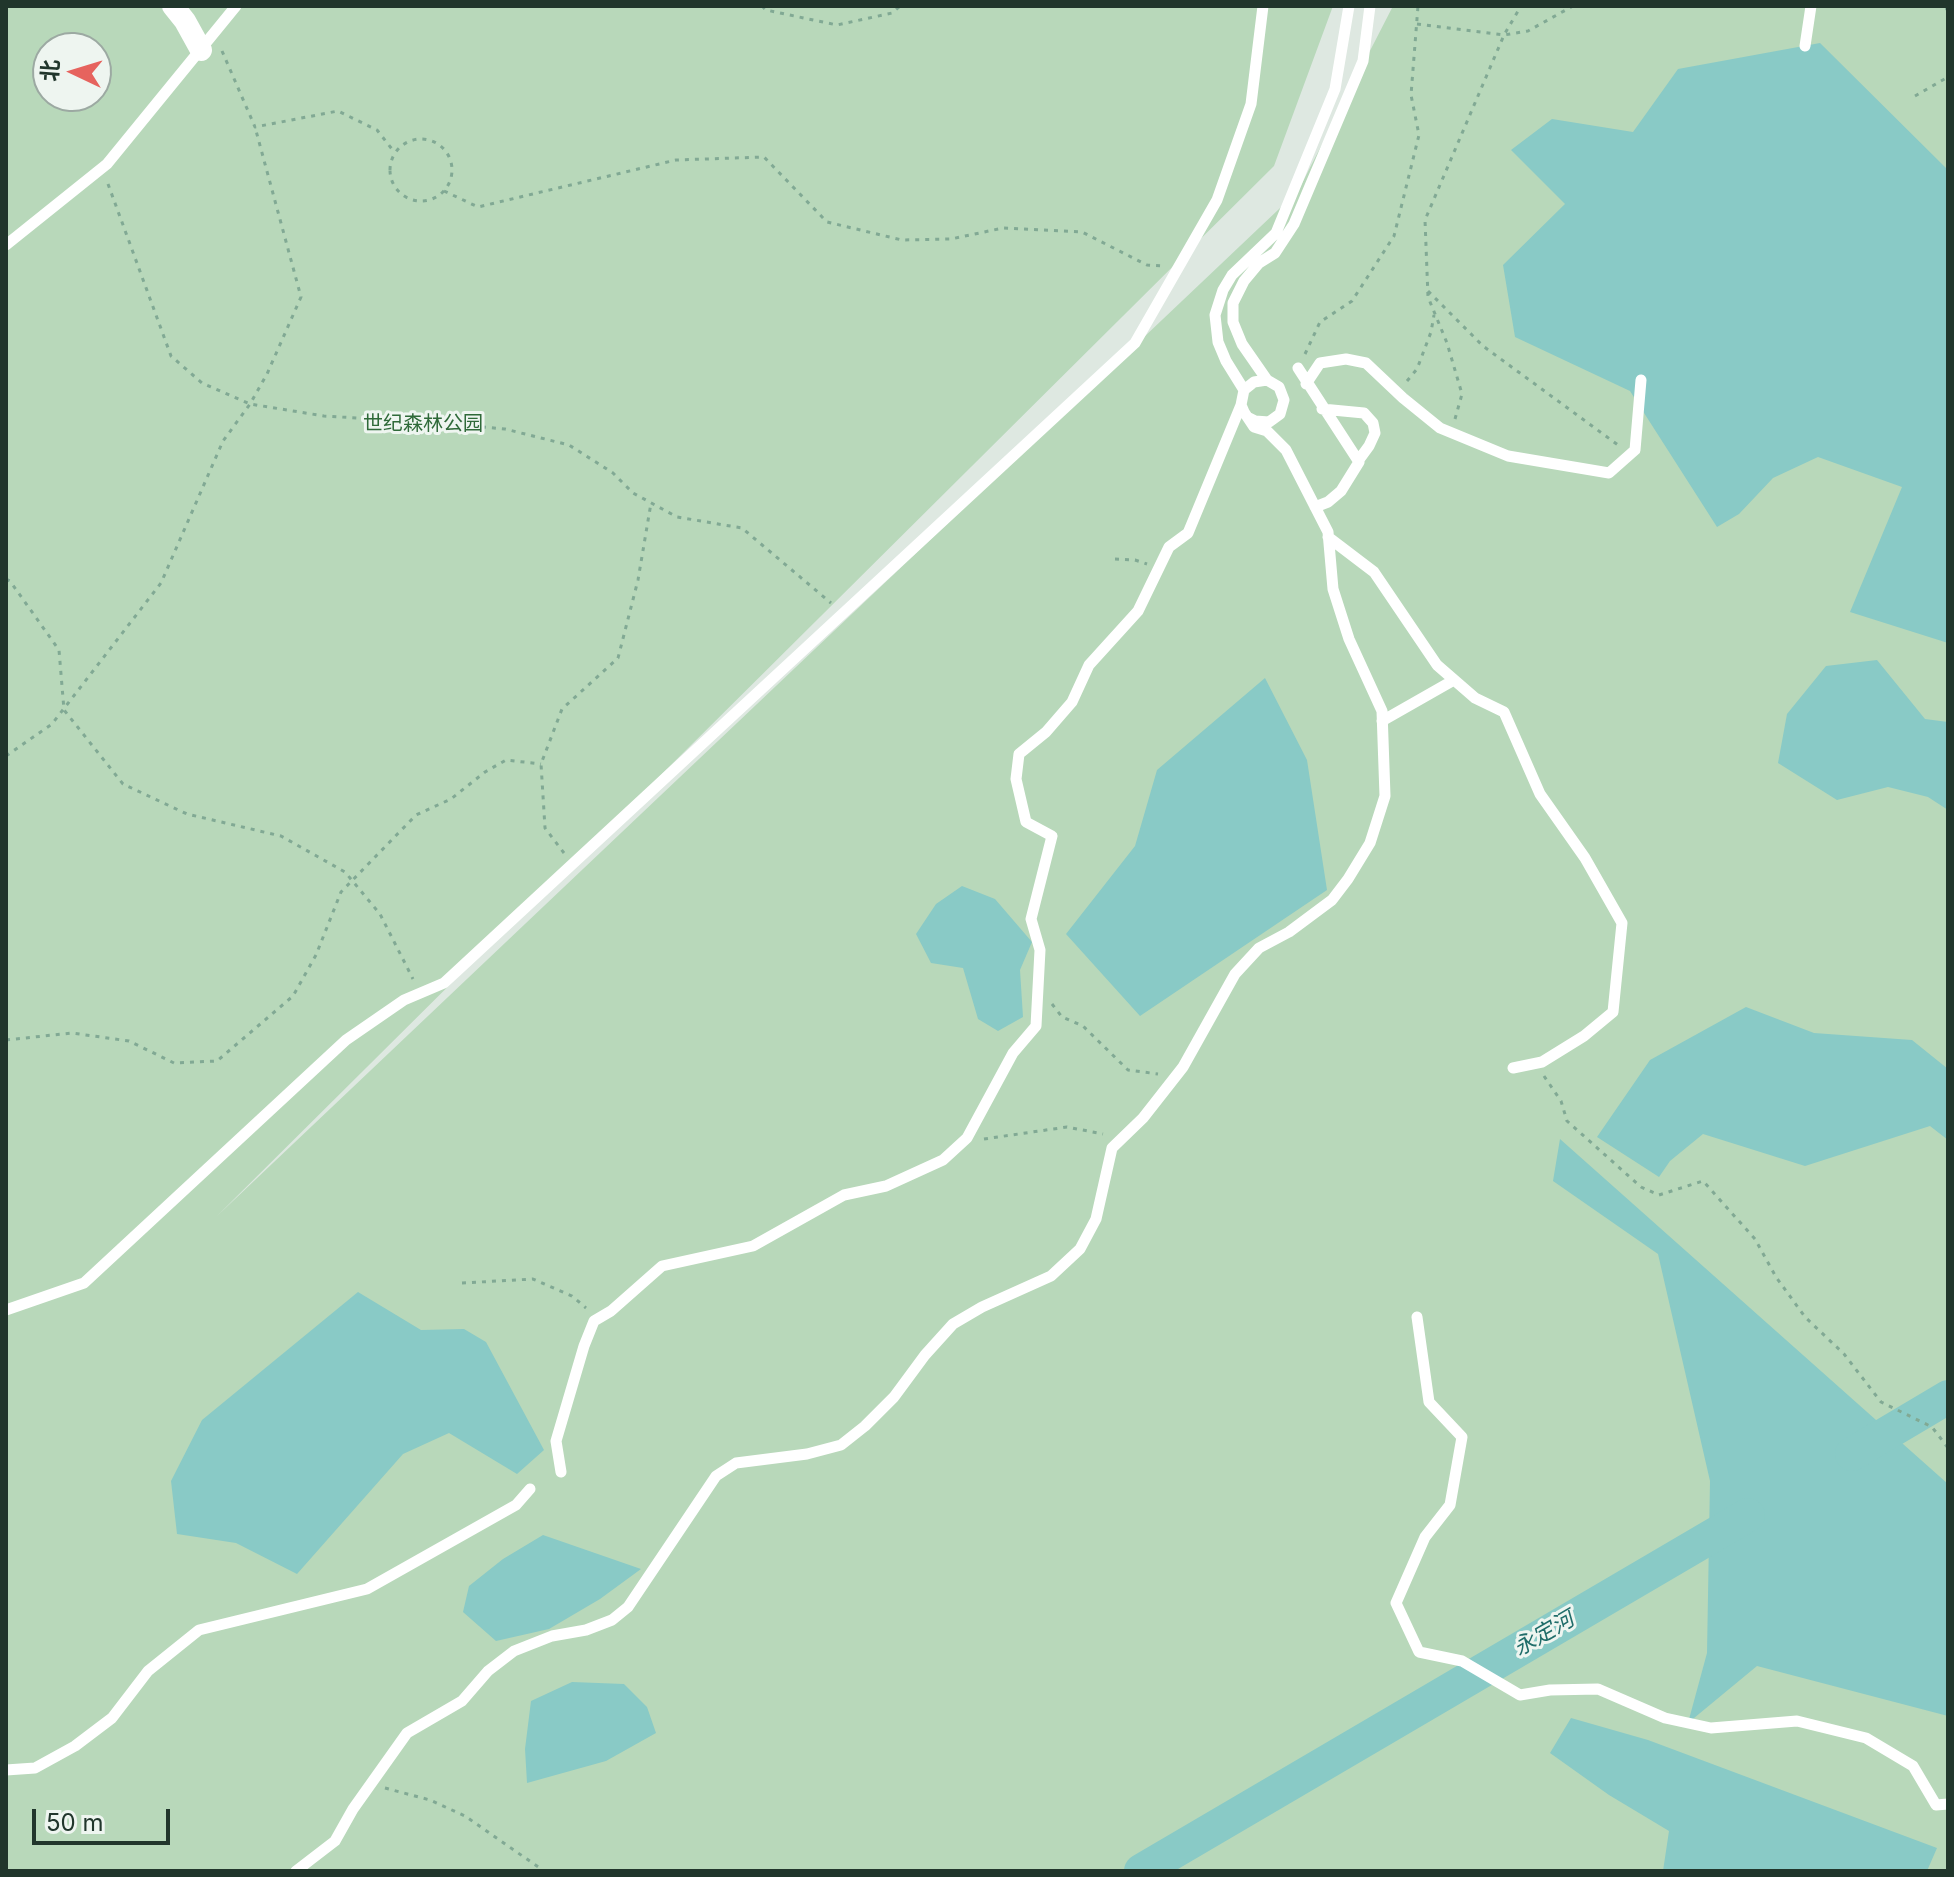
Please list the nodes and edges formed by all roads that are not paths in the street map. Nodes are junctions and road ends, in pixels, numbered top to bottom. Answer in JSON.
{"nodes":[{"id":1,"x":173,"y":6,"type":"edge"},
{"id":2,"x":236,"y":6,"type":"edge"},
{"id":3,"x":1263,"y":6,"type":"edge"},
{"id":4,"x":1349,"y":6,"type":"edge"},
{"id":5,"x":1370,"y":6,"type":"edge"},
{"id":6,"x":1811,"y":6,"type":"edge"},
{"id":7,"x":208,"y":41,"type":"junction"},
{"id":8,"x":1805,"y":46,"type":"dead end"},
{"id":9,"x":6,"y":245,"type":"edge"},
{"id":10,"x":1298,"y":368,"type":"road end"},
{"id":11,"x":1267,"y":380,"type":"junction"},
{"id":12,"x":1641,"y":380,"type":"dead end"},
{"id":13,"x":1306,"y":384,"type":"junction"},
{"id":14,"x":1244,"y":390,"type":"junction"},
{"id":15,"x":1241,"y":405,"type":"junction"},
{"id":16,"x":1322,"y":409,"type":"junction"},
{"id":17,"x":1249,"y":418,"type":"junction"},
{"id":18,"x":1358,"y":461,"type":"junction"},
{"id":19,"x":1315,"y":507,"type":"junction"},
{"id":20,"x":1328,"y":537,"type":"junction"},
{"id":21,"x":1454,"y":680,"type":"junction"},
{"id":22,"x":1382,"y":721,"type":"junction"},
{"id":23,"x":1513,"y":1068,"type":"dead end"},
{"id":24,"x":6,"y":1310,"type":"edge"},
{"id":25,"x":1417,"y":1317,"type":"dead end"},
{"id":26,"x":561,"y":1472,"type":"dead end"},
{"id":27,"x":530,"y":1489,"type":"dead end"},
{"id":28,"x":6,"y":1770,"type":"edge"},
{"id":29,"x":1948,"y":1804,"type":"edge"},
{"id":30,"x":296,"y":1871,"type":"edge"}],
"edges":[{"from":1,"to":7,"type":"street"},
{"from":2,"to":7,"type":"lane"},
{"from":3,"to":24,"type":"lane"},
{"from":4,"to":14,"type":"lane"},
{"from":5,"to":11,"type":"lane"},
{"from":6,"to":8,"type":"lane"},
{"from":7,"to":9,"type":"lane"},
{"from":10,"to":13,"type":"lane"},
{"from":11,"to":14,"type":"lane"},
{"from":11,"to":17,"type":"lane"},
{"from":12,"to":13,"type":"lane"},
{"from":13,"to":16,"type":"lane"},
{"from":14,"to":15,"type":"lane"},
{"from":15,"to":17,"type":"lane"},
{"from":15,"to":26,"type":"lane"},
{"from":16,"to":18,"type":"lane"},
{"from":16,"to":18,"type":"lane"},
{"from":17,"to":19,"type":"lane"},
{"from":18,"to":19,"type":"lane"},
{"from":19,"to":20,"type":"lane"},
{"from":20,"to":21,"type":"lane"},
{"from":20,"to":22,"type":"lane"},
{"from":21,"to":22,"type":"lane"},
{"from":21,"to":23,"type":"lane"},
{"from":22,"to":30,"type":"lane"},
{"from":25,"to":29,"type":"lane"},
{"from":27,"to":28,"type":"lane"}]}
